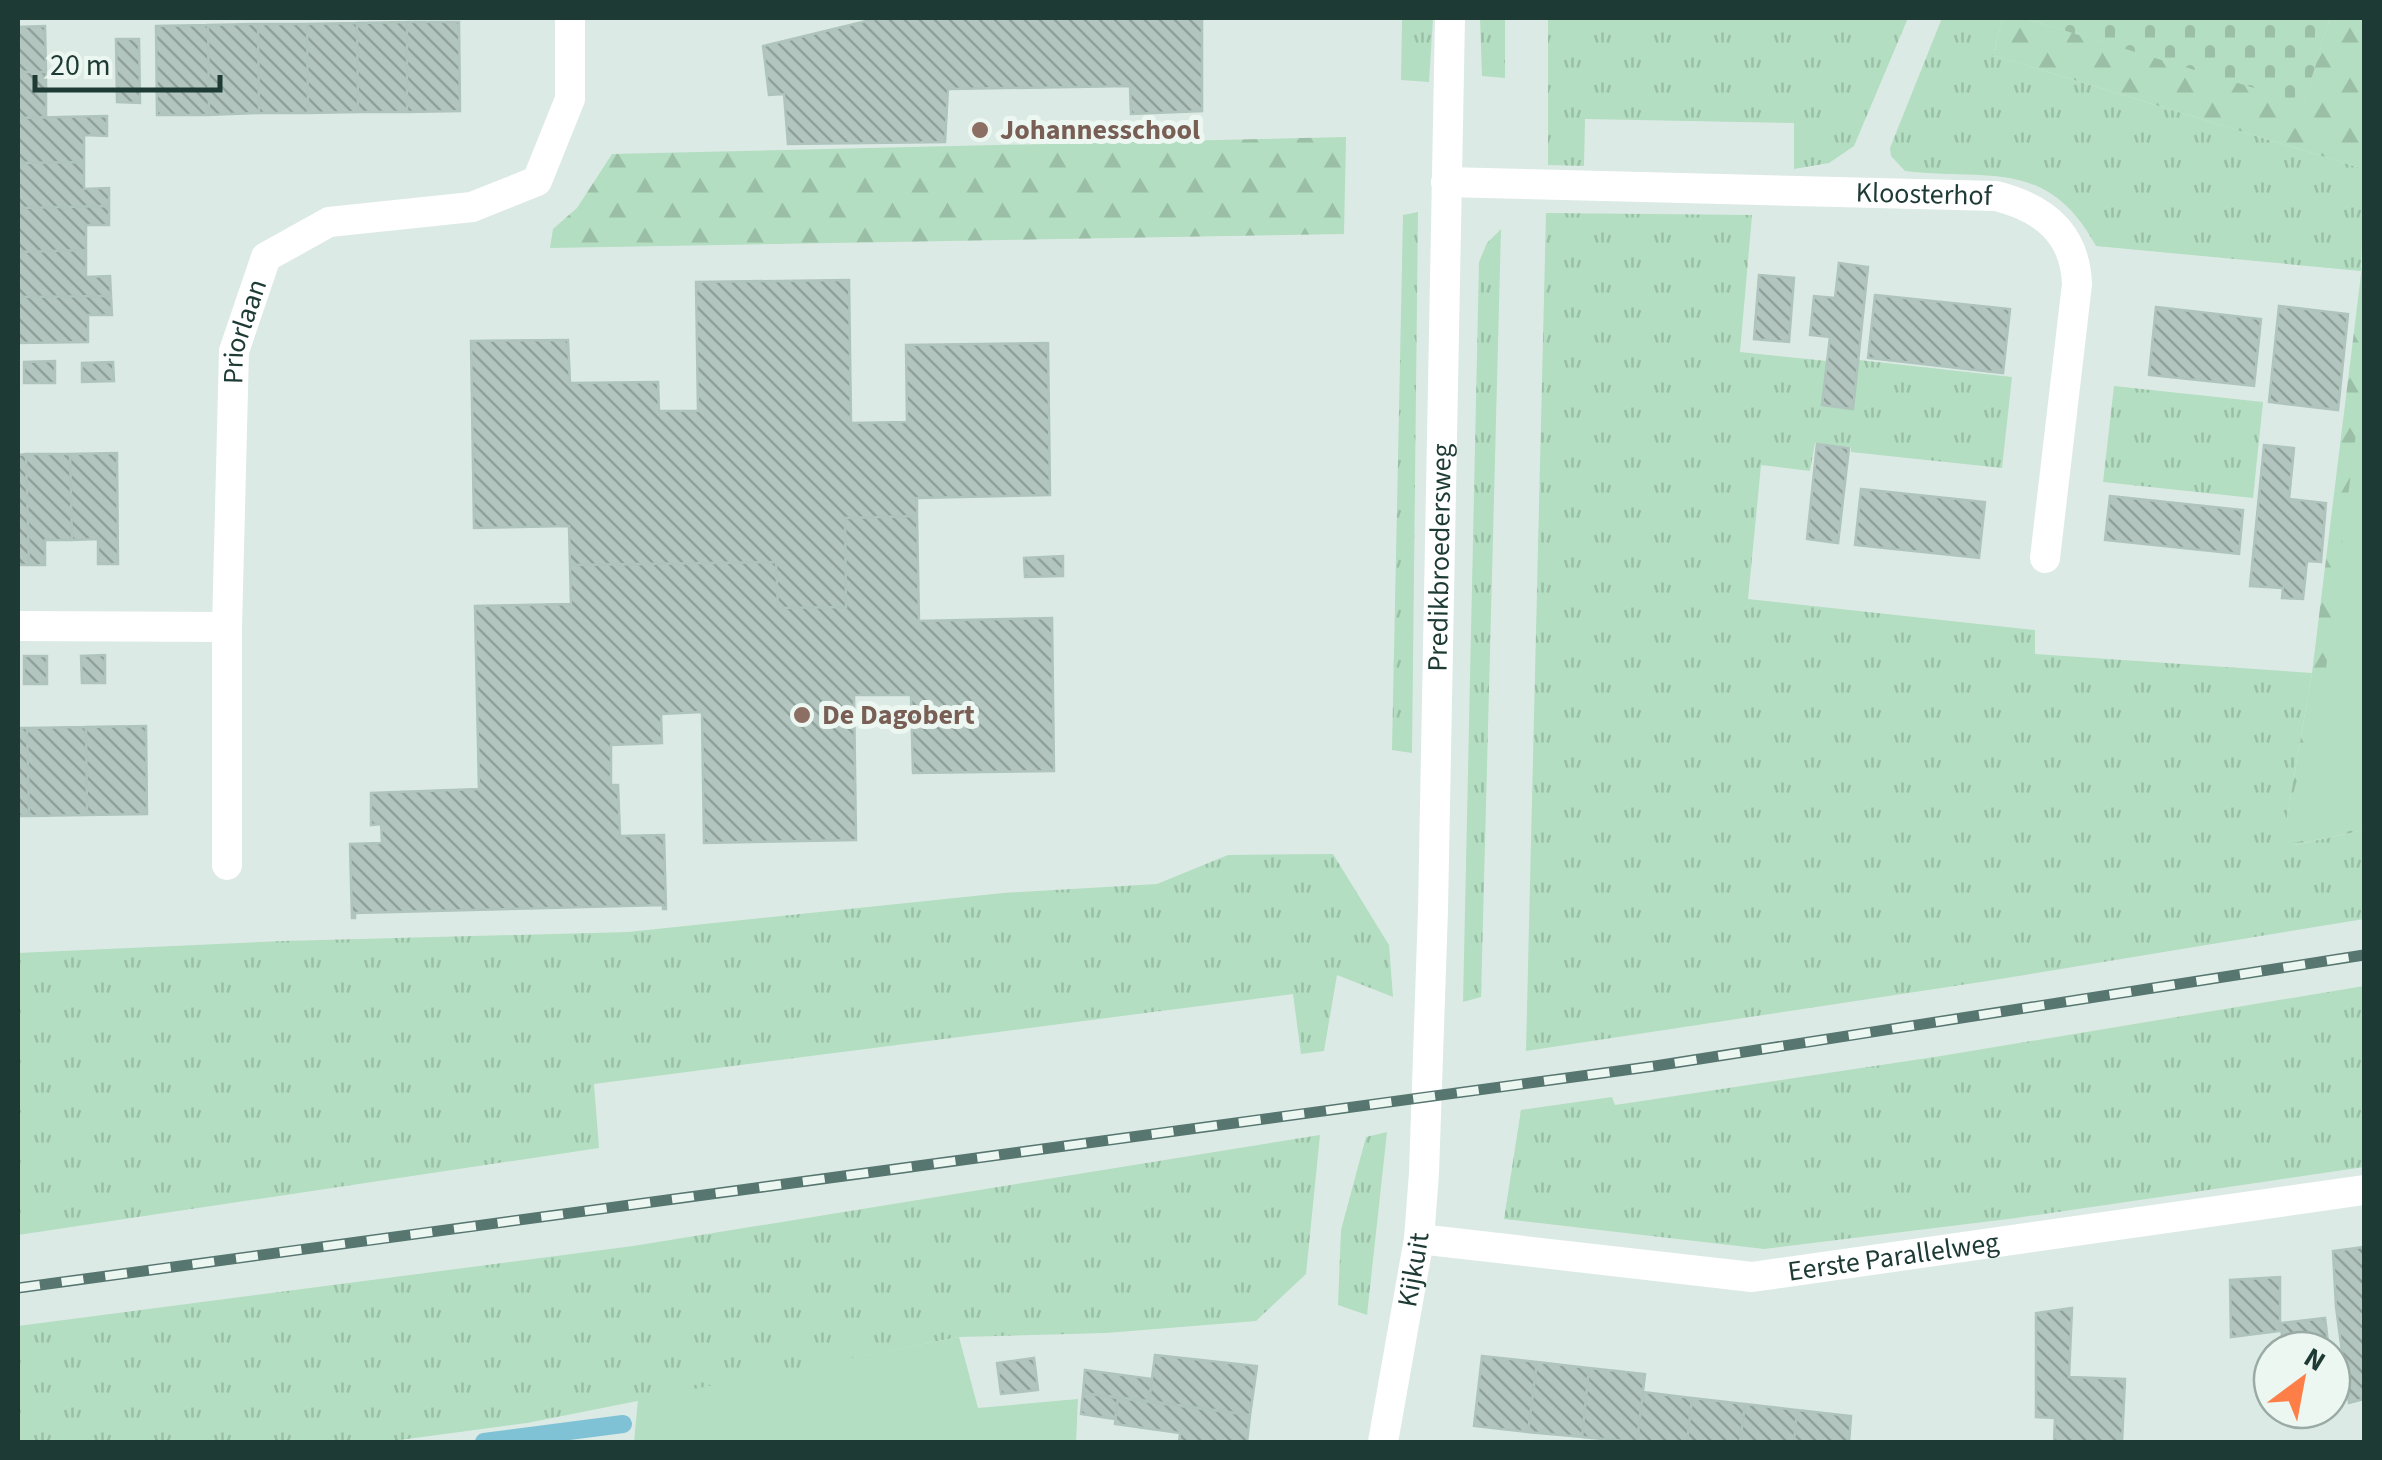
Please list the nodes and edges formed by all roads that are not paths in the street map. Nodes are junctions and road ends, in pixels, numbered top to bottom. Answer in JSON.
{"nodes":[{"id":1,"x":570,"y":18,"type":"edge"},
{"id":2,"x":1450,"y":18,"type":"edge"},
{"id":3,"x":1446,"y":182,"type":"junction"},
{"id":4,"x":2046,"y":558,"type":"dead end"},
{"id":5,"x":18,"y":626,"type":"edge"},
{"id":6,"x":227,"y":627,"type":"junction"},
{"id":7,"x":228,"y":865,"type":"dead end"},
{"id":8,"x":1426,"y":1097,"type":"joint"},
{"id":9,"x":2364,"y":1190,"type":"edge"},
{"id":10,"x":1419,"y":1239,"type":"junction"},
{"id":11,"x":1383,"y":1442,"type":"edge"}],
"edges":[{"from":1,"to":6,"type":"street","name":"Priorlaan"},
{"from":2,"to":3,"type":"street","name":"Predikbroedersweg"},
{"from":3,"to":4,"type":"street","name":"Kloosterhof"},
{"from":3,"to":8,"type":"street","name":"Predikbroedersweg"},
{"from":5,"to":6,"type":"street"},
{"from":6,"to":7,"type":"street","name":"Priorlaan"},
{"from":8,"to":10,"type":"street","name":"Kijkuit"},
{"from":9,"to":10,"type":"street","name":"Eerste Parallelweg"},
{"from":10,"to":11,"type":"street","name":"Kijkuit"}]}
